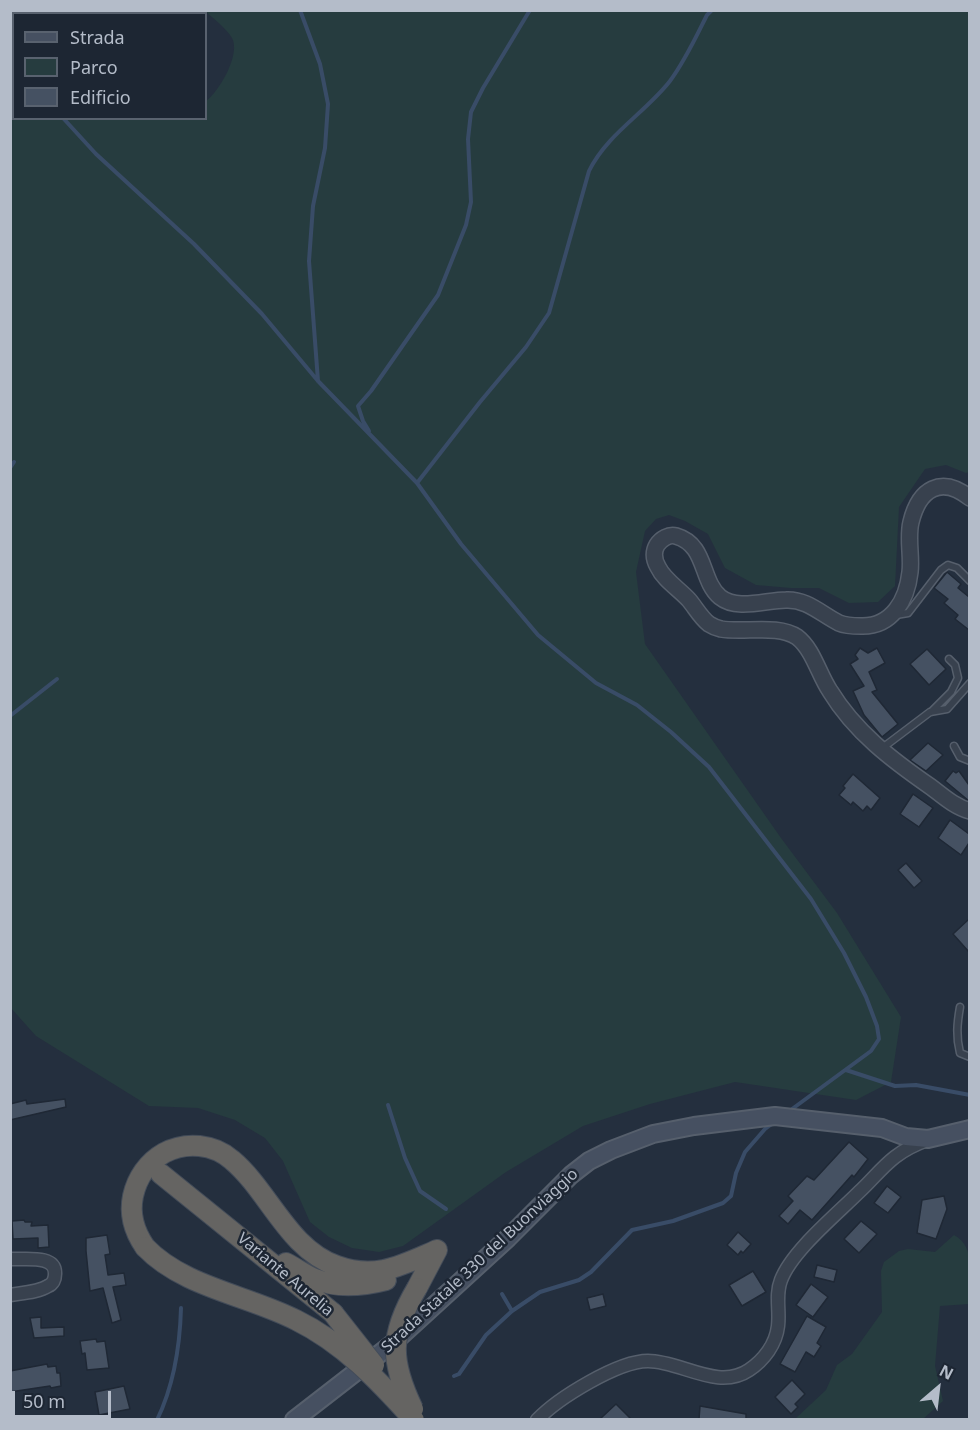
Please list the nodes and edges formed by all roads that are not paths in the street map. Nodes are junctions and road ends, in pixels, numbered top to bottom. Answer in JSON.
{"nodes":[{"id":1,"x":969,"y":498,"type":"edge"},
{"id":2,"x":969,"y":581,"type":"edge"},
{"id":3,"x":893,"y":615,"type":"junction"},
{"id":4,"x":949,"y":659,"type":"dead end"},
{"id":5,"x":969,"y":683,"type":"edge"},
{"id":6,"x":930,"y":712,"type":"junction"},
{"id":7,"x":954,"y":746,"type":"dead end"},
{"id":8,"x":880,"y":750,"type":"junction"},
{"id":9,"x":969,"y":761,"type":"edge"},
{"id":10,"x":969,"y":811,"type":"edge"},
{"id":11,"x":960,"y":1007,"type":"dead end"},
{"id":12,"x":969,"y":1057,"type":"edge"},
{"id":13,"x":969,"y":1130,"type":"edge"},
{"id":14,"x":928,"y":1139,"type":"junction"},
{"id":15,"x":161,"y":1174,"type":"dead end"},
{"id":16,"x":245,"y":1242,"type":"junction"},
{"id":17,"x":437,"y":1250,"type":"junction"},
{"id":18,"x":10,"y":1259,"type":"edge"},
{"id":19,"x":10,"y":1295,"type":"edge"},
{"id":20,"x":294,"y":1419,"type":"edge"},
{"id":21,"x":416,"y":1419,"type":"edge"},
{"id":22,"x":537,"y":1419,"type":"edge"}],
"edges":[{"from":1,"to":3,"type":"street"},
{"from":2,"to":3,"type":"lane"},
{"from":3,"to":8,"type":"street"},
{"from":4,"to":6,"type":"lane"},
{"from":5,"to":6,"type":"lane"},
{"from":6,"to":8,"type":"lane"},
{"from":7,"to":9,"type":"lane"},
{"from":8,"to":10,"type":"street"},
{"from":11,"to":12,"type":"lane"},
{"from":13,"to":14,"type":"main road","name":"Strada Statale 330 del Buonviaggio"},
{"from":14,"to":20,"type":"main road","name":"Strada Statale 330 del Buonviaggio","bridge":true},
{"from":14,"to":22,"type":"street","name":"Strada Statale 330 del Buonviaggio"},
{"from":15,"to":16,"type":"highway","name":"Variante Aurelia"},
{"from":16,"to":17,"type":"highway"},
{"from":16,"to":21,"type":"highway","name":"Variante Aurelia","bridge":true},
{"from":17,"to":21,"type":"highway","bridge":true},
{"from":17,"to":21,"type":"highway","bridge":true},
{"from":18,"to":19,"type":"street"}]}
